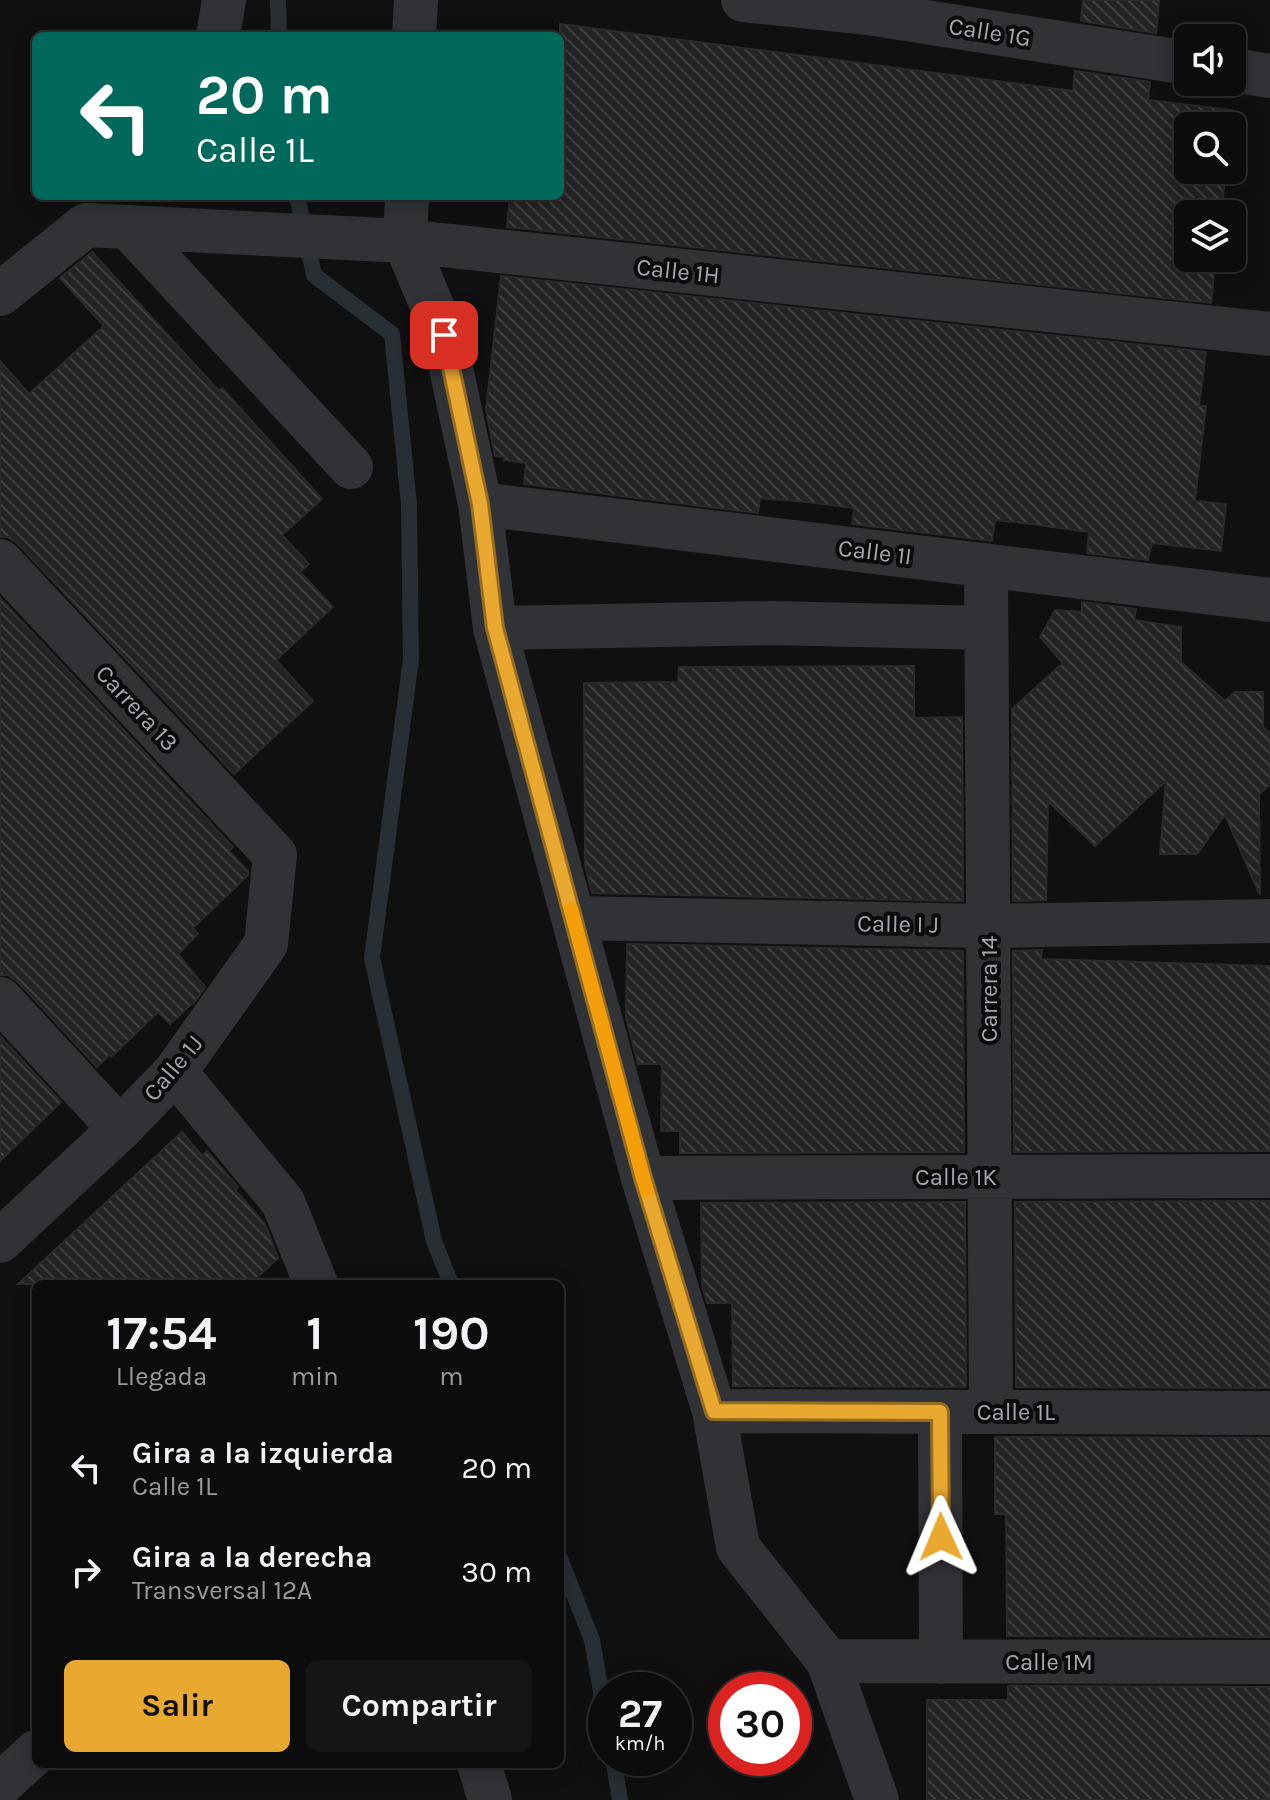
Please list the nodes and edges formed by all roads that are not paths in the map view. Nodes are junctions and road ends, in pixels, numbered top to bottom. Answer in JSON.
{"nodes":[{"id":1,"x":224,"y":0,"type":"edge"},
{"id":2,"x":416,"y":0,"type":"edge"},
{"id":3,"x":743,"y":0,"type":"edge"},
{"id":4,"x":874,"y":6,"type":"edge"},
{"id":5,"x":219,"y":32,"type":"edge"},
{"id":6,"x":414,"y":32,"type":"edge"},
{"id":7,"x":1174,"y":60,"type":"edge"},
{"id":8,"x":1246,"y":72,"type":"edge"},
{"id":9,"x":1270,"y":76,"type":"edge"},
{"id":10,"x":406,"y":200,"type":"edge"},
{"id":11,"x":194,"y":219,"type":"edge"},
{"id":12,"x":128,"y":227,"type":"junction"},
{"id":13,"x":392,"y":240,"type":"junction"},
{"id":14,"x":0,"y":294,"type":"edge"},
{"id":15,"x":1270,"y":334,"type":"edge"},
{"id":16,"x":351,"y":467,"type":"dead end"},
{"id":17,"x":480,"y":504,"type":"junction"},
{"id":18,"x":0,"y":561,"type":"edge"},
{"id":19,"x":986,"y":565,"type":"junction"},
{"id":20,"x":1270,"y":600,"type":"edge"},
{"id":21,"x":495,"y":628,"type":"junction"},
{"id":22,"x":986,"y":628,"type":"junction"},
{"id":23,"x":275,"y":855,"type":"joint"},
{"id":24,"x":573,"y":918,"type":"junction"},
{"id":25,"x":1270,"y":921,"type":"edge"},
{"id":26,"x":988,"y":926,"type":"junction"},
{"id":27,"x":0,"y":999,"type":"edge"},
{"id":28,"x":175,"y":1072,"type":"junction"},
{"id":29,"x":120,"y":1129,"type":"junction"},
{"id":30,"x":1270,"y":1176,"type":"edge"},
{"id":31,"x":990,"y":1177,"type":"junction"},
{"id":32,"x":643,"y":1178,"type":"junction"},
{"id":33,"x":0,"y":1241,"type":"edge"},
{"id":34,"x":314,"y":1280,"type":"edge"},
{"id":35,"x":714,"y":1411,"type":"junction"},
{"id":36,"x":940,"y":1412,"type":"junction"},
{"id":37,"x":991,"y":1412,"type":"junction"},
{"id":38,"x":1270,"y":1413,"type":"edge"},
{"id":39,"x":828,"y":1661,"type":"junction"},
{"id":40,"x":941,"y":1662,"type":"junction"},
{"id":41,"x":1270,"y":1662,"type":"edge"},
{"id":42,"x":32,"y":1756,"type":"edge"},
{"id":43,"x":480,"y":1768,"type":"edge"},
{"id":44,"x":0,"y":1785,"type":"edge"},
{"id":45,"x":490,"y":1800,"type":"edge"},
{"id":46,"x":877,"y":1800,"type":"edge"}],
"edges":[{"from":1,"to":5,"type":"street"},
{"from":2,"to":6,"type":"street"},
{"from":3,"to":4,"type":"street","name":"Calle 1G"},
{"from":4,"to":7,"type":"street","name":"Calle 1G"},
{"from":8,"to":9,"type":"street"},
{"from":10,"to":13,"type":"street"},
{"from":11,"to":12,"type":"street","name":"Calle 1H"},
{"from":11,"to":13,"type":"street","name":"Calle 1H"},
{"from":12,"to":14,"type":"street","name":"Calle 1H"},
{"from":12,"to":16,"type":"street"},
{"from":13,"to":15,"type":"street","name":"Calle 1H"},
{"from":13,"to":17,"type":"street"},
{"from":17,"to":19,"type":"street","name":"Calle 1I"},
{"from":17,"to":21,"type":"street"},
{"from":18,"to":23,"type":"street","name":"Carrera 13"},
{"from":19,"to":20,"type":"street","name":"Calle 1I"},
{"from":19,"to":22,"type":"street","name":"Carrera 14"},
{"from":21,"to":22,"type":"street"},
{"from":21,"to":24,"type":"street"},
{"from":22,"to":26,"type":"street","name":"Carrera 14"},
{"from":23,"to":28,"type":"street","name":"Calle 1J"},
{"from":24,"to":26,"type":"street","name":"Calle I J"},
{"from":24,"to":32,"type":"street"},
{"from":25,"to":26,"type":"street","name":"Calle I J"},
{"from":26,"to":31,"type":"street","name":"Carrera 14"},
{"from":27,"to":29,"type":"street"},
{"from":28,"to":29,"type":"street","name":"Calle 1J"},
{"from":28,"to":34,"type":"street"},
{"from":29,"to":33,"type":"street","name":"Calle 1J"},
{"from":30,"to":31,"type":"street","name":"Calle 1K"},
{"from":31,"to":32,"type":"street","name":"Calle 1K"},
{"from":31,"to":37,"type":"street","name":"Carrera 14"},
{"from":32,"to":35,"type":"street"},
{"from":35,"to":36,"type":"street","name":"Calle 1L"},
{"from":35,"to":39,"type":"street"},
{"from":36,"to":37,"type":"street","name":"Calle 1L"},
{"from":36,"to":40,"type":"street"},
{"from":37,"to":38,"type":"street","name":"Calle 1L"},
{"from":39,"to":40,"type":"street","name":"Calle 1M"},
{"from":39,"to":46,"type":"street"},
{"from":40,"to":41,"type":"street","name":"Calle 1M"},
{"from":42,"to":44,"type":"street"},
{"from":43,"to":45,"type":"street"}]}
